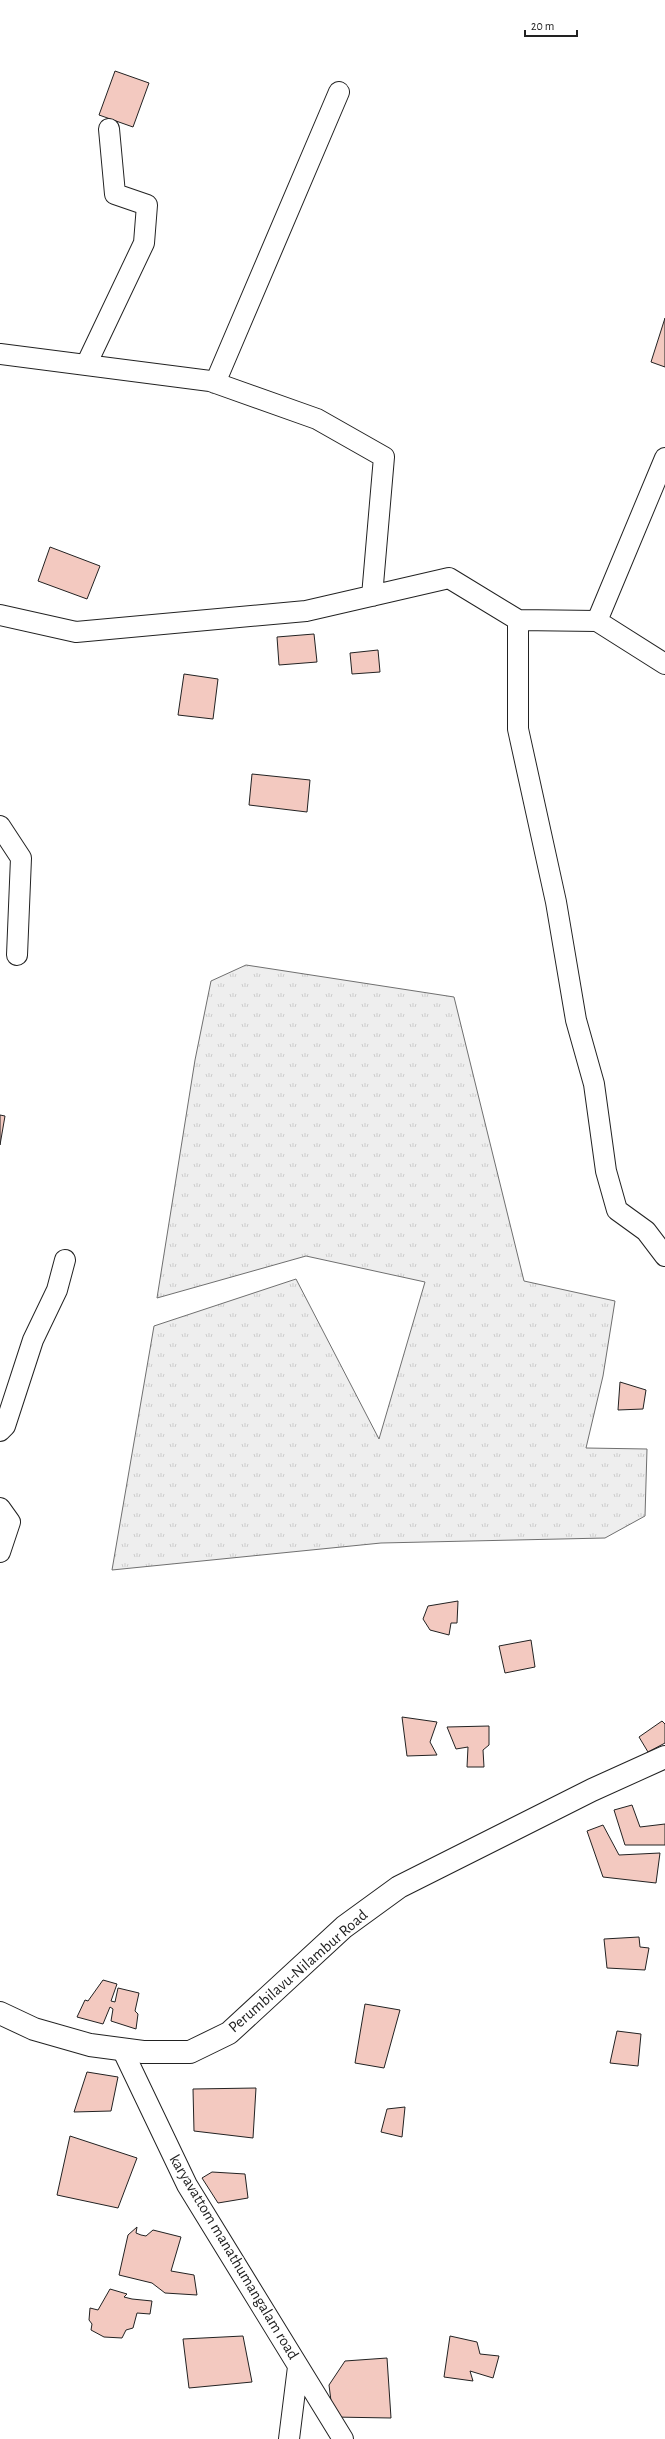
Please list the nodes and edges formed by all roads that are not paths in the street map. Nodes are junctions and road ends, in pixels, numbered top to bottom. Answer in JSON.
{"nodes":[{"id":1,"x":339,"y":92,"type":"dead end"},
{"id":2,"x":109,"y":129,"type":"dead end"},
{"id":3,"x":0,"y":354,"type":"edge"},
{"id":4,"x":86,"y":365,"type":"junction"},
{"id":5,"x":215,"y":383,"type":"junction"},
{"id":6,"x":665,"y":458,"type":"edge"},
{"id":7,"x":372,"y":596,"type":"junction"},
{"id":8,"x":0,"y":615,"type":"edge"},
{"id":9,"x":518,"y":620,"type":"junction"},
{"id":10,"x":597,"y":622,"type":"junction"},
{"id":11,"x":665,"y":664,"type":"edge"},
{"id":12,"x":0,"y":826,"type":"edge"},
{"id":13,"x":17,"y":955,"type":"dead end"},
{"id":14,"x":665,"y":1256,"type":"edge"},
{"id":15,"x":65,"y":1260,"type":"dead end"},
{"id":16,"x":0,"y":1430,"type":"edge"},
{"id":17,"x":0,"y":1508,"type":"edge"},
{"id":18,"x":0,"y":1552,"type":"edge"},
{"id":19,"x":665,"y":1757,"type":"edge"},
{"id":20,"x":0,"y":2013,"type":"edge"},
{"id":21,"x":122,"y":2049,"type":"junction"},
{"id":22,"x":298,"y":2367,"type":"junction"},
{"id":23,"x":289,"y":2439,"type":"edge"},
{"id":24,"x":343,"y":2439,"type":"edge"}],
"edges":[{"from":1,"to":5,"type":"street"},
{"from":2,"to":4,"type":"street"},
{"from":3,"to":4,"type":"street"},
{"from":4,"to":5,"type":"street"},
{"from":5,"to":7,"type":"street"},
{"from":6,"to":10,"type":"street"},
{"from":7,"to":8,"type":"street"},
{"from":7,"to":9,"type":"street"},
{"from":9,"to":10,"type":"street"},
{"from":9,"to":14,"type":"street"},
{"from":10,"to":11,"type":"street"},
{"from":12,"to":13,"type":"street"},
{"from":15,"to":16,"type":"street"},
{"from":17,"to":18,"type":"street"},
{"from":19,"to":21,"type":"main road","name":"Perumbilavu-Nilambur Road"},
{"from":20,"to":21,"type":"main road","name":"Perumbilavu-Nilambur Road"},
{"from":21,"to":22,"type":"street","name":"karyavattom manathumangalam road"},
{"from":22,"to":23,"type":"street"},
{"from":22,"to":24,"type":"street","name":"karyavattom manathumangalam road"}]}
